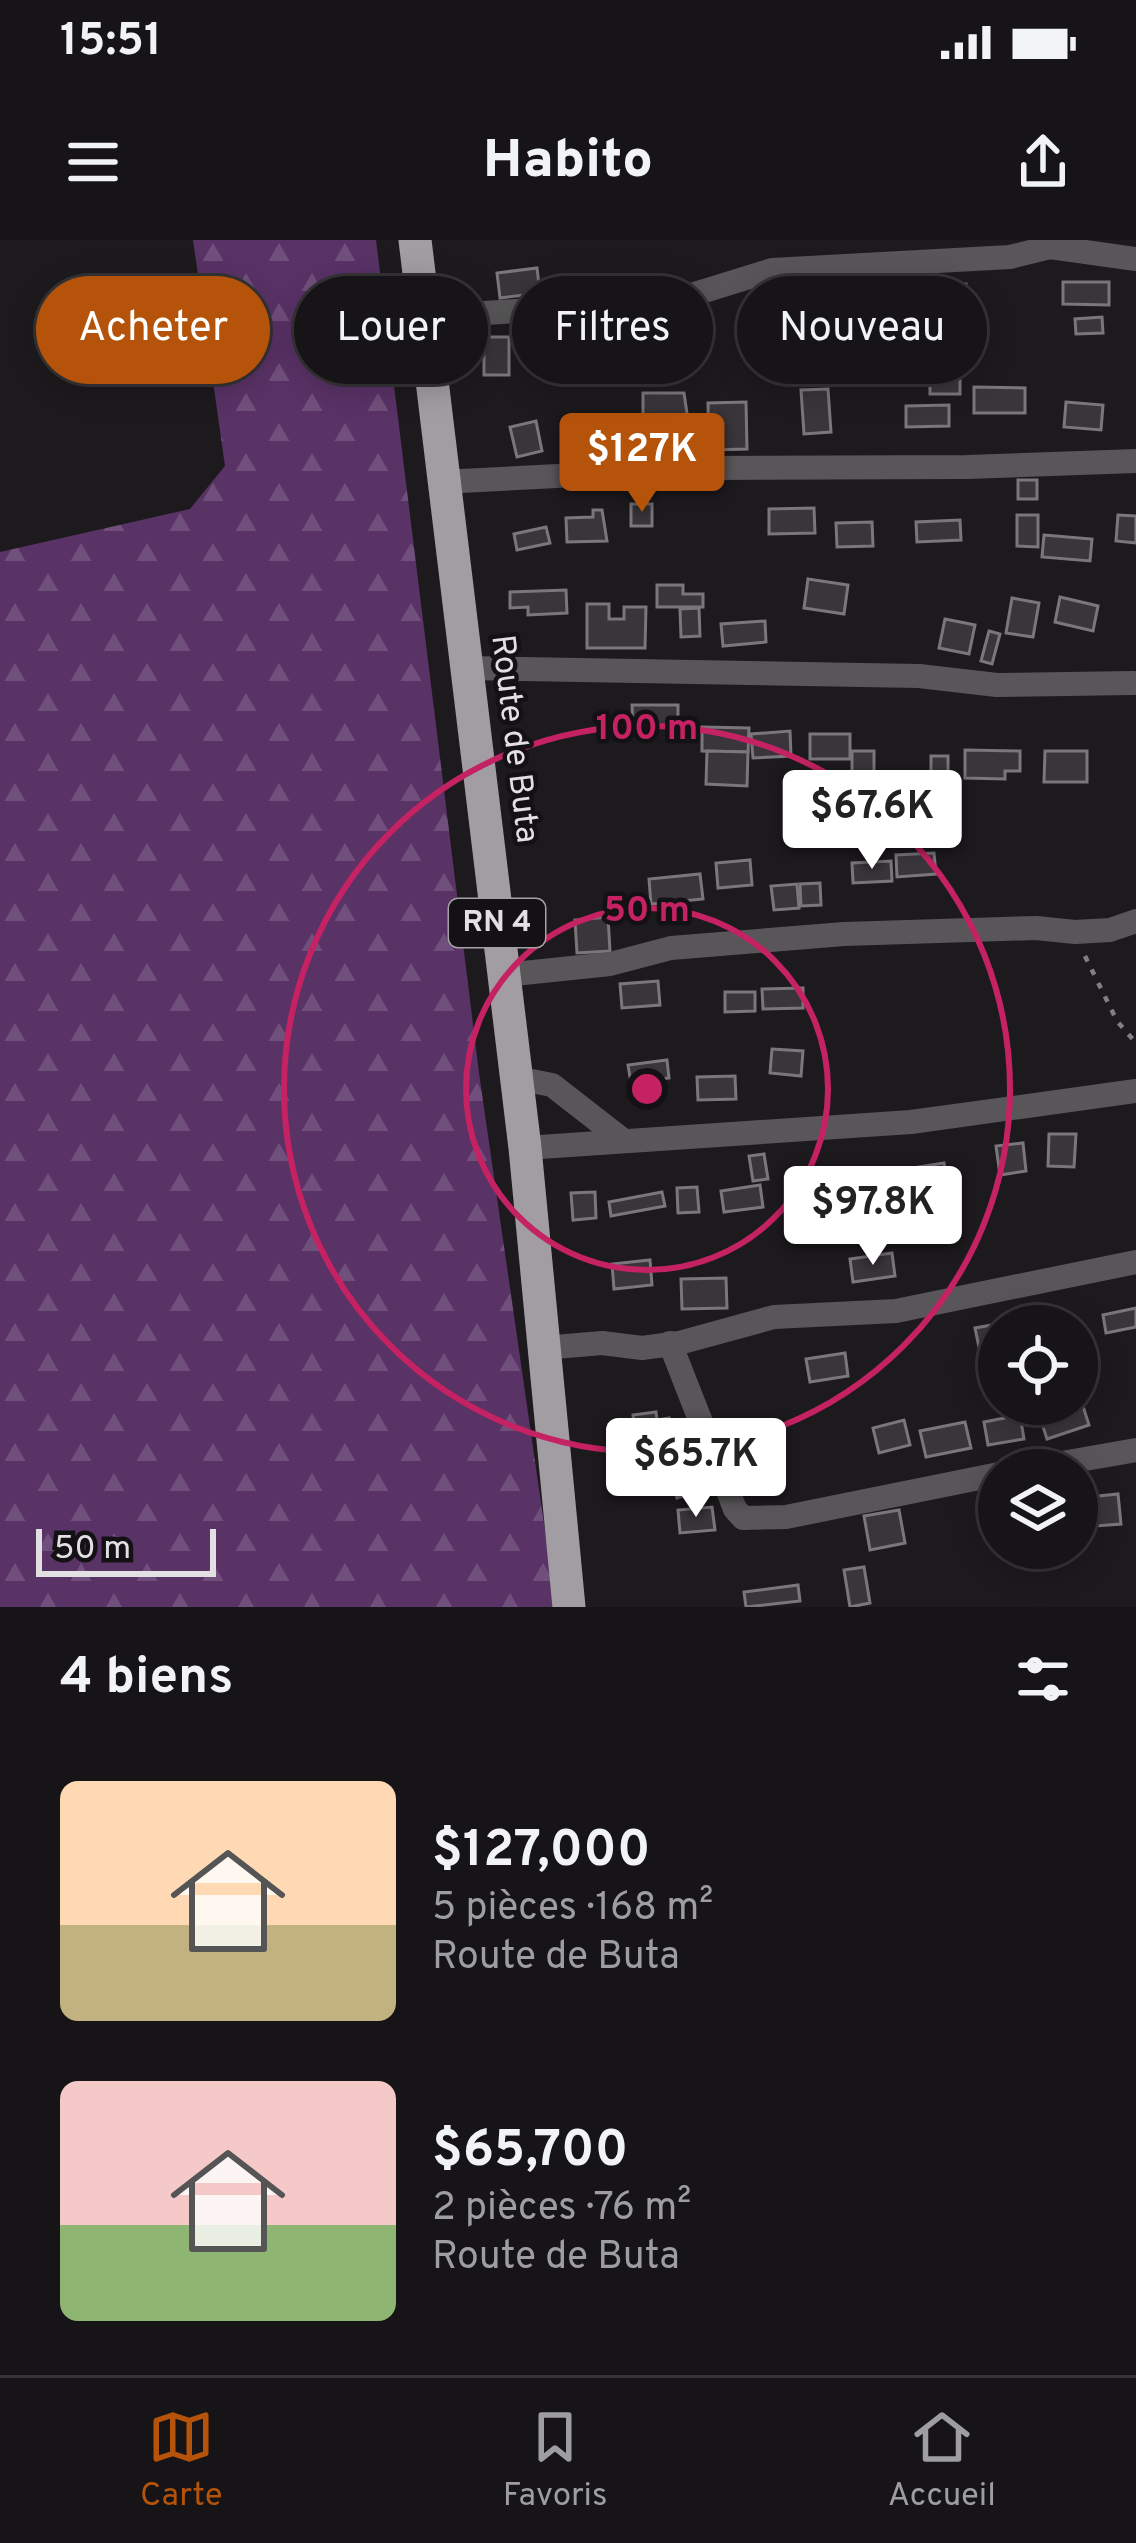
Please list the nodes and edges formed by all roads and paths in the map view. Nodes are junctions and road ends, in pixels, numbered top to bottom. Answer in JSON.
{"nodes":[{"id":1,"x":415,"y":240,"type":"edge"},
{"id":2,"x":1136,"y":259,"type":"edge"},
{"id":3,"x":418,"y":276,"type":"edge"},
{"id":4,"x":488,"y":313,"type":"edge"},
{"id":5,"x":430,"y":384,"type":"edge"},
{"id":6,"x":1136,"y":461,"type":"edge"},
{"id":7,"x":441,"y":482,"type":"junction"},
{"id":8,"x":465,"y":668,"type":"junction"},
{"id":9,"x":1133,"y":683,"type":"edge"},
{"id":10,"x":1136,"y":921,"type":"edge"},
{"id":11,"x":1046,"y":929,"type":"junction"},
{"id":12,"x":504,"y":975,"type":"junction"},
{"id":13,"x":1136,"y":1043,"type":"edge"},
{"id":14,"x":516,"y":1078,"type":"junction"},
{"id":15,"x":1136,"y":1091,"type":"edge"},
{"id":16,"x":624,"y":1141,"type":"junction"},
{"id":17,"x":525,"y":1148,"type":"junction"},
{"id":18,"x":1136,"y":1262,"type":"edge"},
{"id":19,"x":670,"y":1343,"type":"junction"},
{"id":20,"x":543,"y":1348,"type":"junction"},
{"id":21,"x":1136,"y":1450,"type":"edge"},
{"id":22,"x":1098,"y":1457,"type":"edge"},
{"id":23,"x":978,"y":1478,"type":"edge"},
{"id":24,"x":569,"y":1607,"type":"edge"}],
"edges":[{"from":1,"to":3,"type":"highway","name":"Route de Buta","number":"RN 4"},
{"from":2,"to":4,"type":"street"},
{"from":5,"to":7,"type":"highway","name":"Route de Buta","number":"RN 4"},
{"from":6,"to":7,"type":"street"},
{"from":7,"to":8,"type":"highway","name":"Route de Buta","number":"RN 4"},
{"from":8,"to":9,"type":"street"},
{"from":8,"to":12,"type":"highway","name":"Route de Buta","number":"RN 4"},
{"from":10,"to":11,"type":"street"},
{"from":11,"to":12,"type":"street"},
{"from":11,"to":13,"type":"path"},
{"from":12,"to":14,"type":"highway","name":"Route de Buta","number":"RN 4"},
{"from":14,"to":16,"type":"street"},
{"from":14,"to":17,"type":"highway","name":"Route de Buta","number":"RN 4"},
{"from":15,"to":16,"type":"street"},
{"from":16,"to":17,"type":"street"},
{"from":17,"to":20,"type":"highway","name":"Route de Buta","number":"RN 4"},
{"from":18,"to":19,"type":"street"},
{"from":19,"to":20,"type":"street"},
{"from":19,"to":23,"type":"street"},
{"from":20,"to":24,"type":"highway","name":"Route de Buta","number":"RN 4"},
{"from":21,"to":22,"type":"street"}]}
